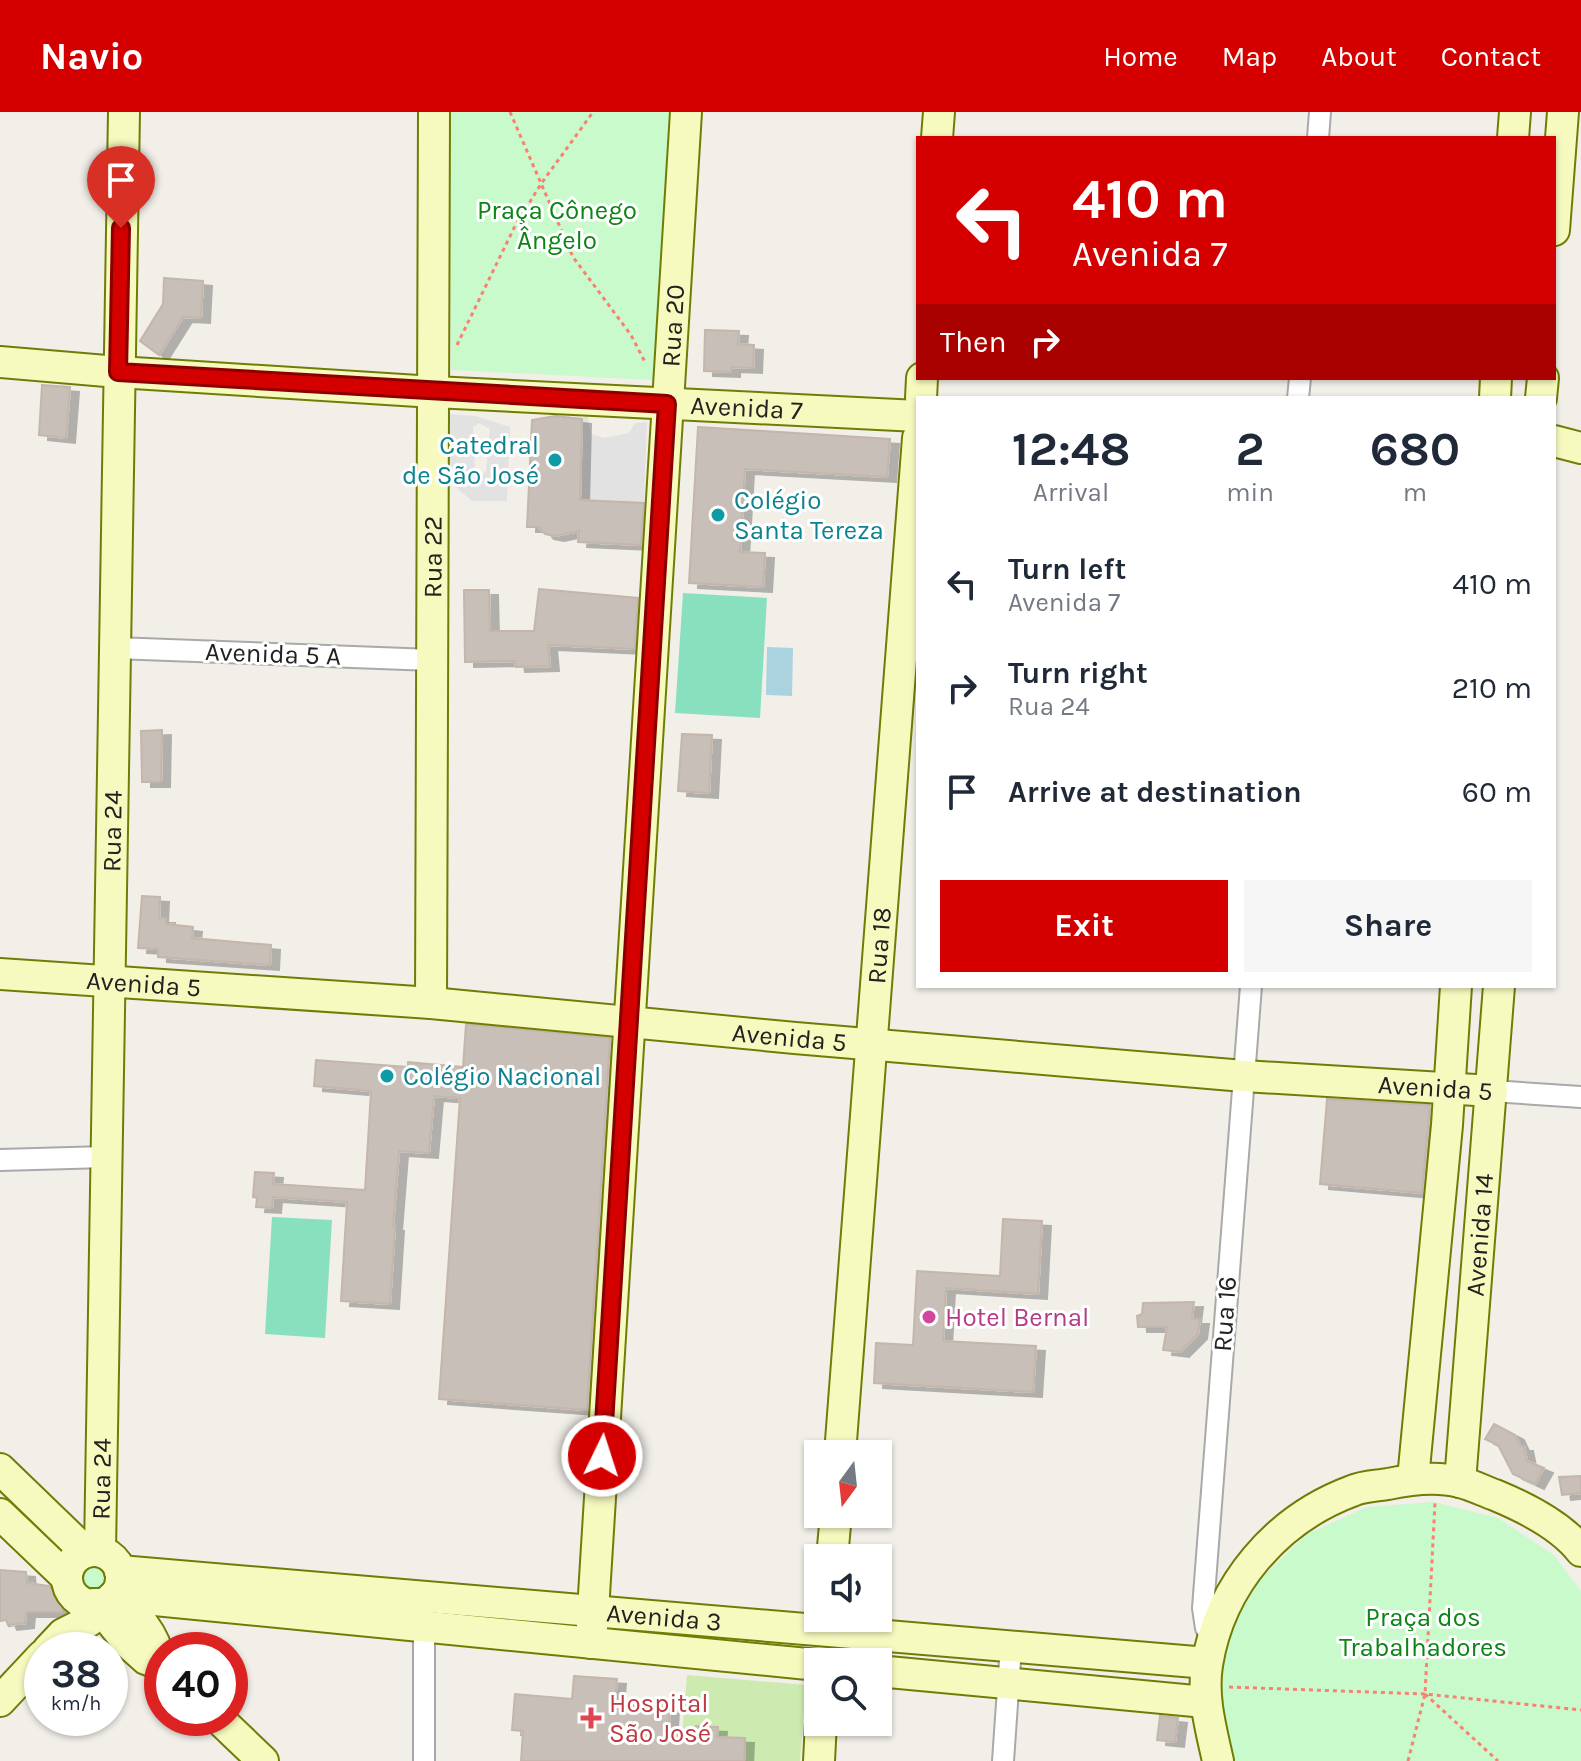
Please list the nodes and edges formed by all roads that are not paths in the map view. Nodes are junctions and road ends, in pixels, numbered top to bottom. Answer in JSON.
{"nodes":[{"id":1,"x":124,"y":112,"type":"edge"},
{"id":2,"x":434,"y":112,"type":"edge"},
{"id":3,"x":686,"y":112,"type":"edge"},
{"id":4,"x":939,"y":112,"type":"edge"},
{"id":5,"x":1320,"y":112,"type":"edge"},
{"id":6,"x":1515,"y":112,"type":"edge"},
{"id":7,"x":1563,"y":112,"type":"edge"},
{"id":8,"x":937,"y":136,"type":"edge"},
{"id":9,"x":1318,"y":136,"type":"edge"},
{"id":10,"x":1513,"y":136,"type":"edge"},
{"id":11,"x":1556,"y":204,"type":"edge"},
{"id":12,"x":0,"y":362,"type":"edge"},
{"id":13,"x":118,"y":372,"type":"junction"},
{"id":14,"x":434,"y":392,"type":"junction"},
{"id":15,"x":667,"y":404,"type":"junction"},
{"id":16,"x":916,"y":416,"type":"edge"},
{"id":17,"x":1556,"y":442,"type":"edge"},
{"id":18,"x":1581,"y":448,"type":"edge"},
{"id":19,"x":1581,"y":455,"type":"edge"},
{"id":20,"x":1556,"y":460,"type":"edge"},
{"id":21,"x":916,"y":463,"type":"edge"},
{"id":22,"x":115,"y":648,"type":"junction"},
{"id":23,"x":432,"y":660,"type":"junction"},
{"id":24,"x":0,"y":974,"type":"edge"},
{"id":25,"x":110,"y":980,"type":"junction"},
{"id":26,"x":1251,"y":988,"type":"edge"},
{"id":27,"x":1456,"y":988,"type":"edge"},
{"id":28,"x":1499,"y":988,"type":"edge"},
{"id":29,"x":431,"y":1003,"type":"junction"},
{"id":30,"x":629,"y":1022,"type":"junction"},
{"id":31,"x":870,"y":1044,"type":"junction"},
{"id":32,"x":1244,"y":1076,"type":"junction"},
{"id":33,"x":1449,"y":1088,"type":"junction"},
{"id":34,"x":1492,"y":1091,"type":"junction"},
{"id":35,"x":1581,"y":1097,"type":"edge"},
{"id":36,"x":106,"y":1157,"type":"junction"},
{"id":37,"x":0,"y":1160,"type":"edge"},
{"id":38,"x":841,"y":1440,"type":"edge"},
{"id":39,"x":0,"y":1469,"type":"edge"},
{"id":40,"x":1437,"y":1480,"type":"junction"},
{"id":41,"x":0,"y":1514,"type":"edge"},
{"id":42,"x":1581,"y":1551,"type":"edge"},
{"id":43,"x":96,"y":1583,"type":"junction"},
{"id":44,"x":424,"y":1597,"type":"junction"},
{"id":45,"x":592,"y":1611,"type":"junction"},
{"id":46,"x":804,"y":1623,"type":"edge"},
{"id":47,"x":424,"y":1627,"type":"junction"},
{"id":48,"x":71,"y":1632,"type":"edge"},
{"id":49,"x":892,"y":1632,"type":"edge"},
{"id":50,"x":591,"y":1643,"type":"junction"},
{"id":51,"x":1011,"y":1646,"type":"junction"},
{"id":52,"x":144,"y":1657,"type":"edge"},
{"id":53,"x":804,"y":1664,"type":"edge"},
{"id":54,"x":892,"y":1672,"type":"edge"},
{"id":55,"x":1208,"y":1672,"type":"junction"},
{"id":56,"x":24,"y":1675,"type":"edge"},
{"id":57,"x":1009,"y":1683,"type":"junction"},
{"id":58,"x":0,"y":1701,"type":"edge"},
{"id":59,"x":237,"y":1736,"type":"edge"},
{"id":60,"x":820,"y":1736,"type":"edge"},
{"id":61,"x":263,"y":1761,"type":"edge"},
{"id":62,"x":424,"y":1761,"type":"edge"},
{"id":63,"x":819,"y":1761,"type":"edge"},
{"id":64,"x":1003,"y":1761,"type":"edge"},
{"id":65,"x":1218,"y":1761,"type":"edge"}],
"edges":[{"from":1,"to":13,"type":"street","name":"Rua 24"},
{"from":2,"to":14,"type":"street","name":"Rua 22"},
{"from":3,"to":15,"type":"street","name":"Rua 20"},
{"from":4,"to":8,"type":"street"},
{"from":5,"to":9,"type":"street"},
{"from":6,"to":10,"type":"street"},
{"from":7,"to":11,"type":"street"},
{"from":12,"to":13,"type":"street","name":"Avenida 7"},
{"from":13,"to":14,"type":"street","name":"Avenida 7"},
{"from":13,"to":22,"type":"street","name":"Rua 24"},
{"from":14,"to":15,"type":"street","name":"Avenida 7"},
{"from":14,"to":23,"type":"street","name":"Rua 22"},
{"from":15,"to":16,"type":"street","name":"Avenida 7"},
{"from":15,"to":30,"type":"street","name":"Rua 20"},
{"from":17,"to":18,"type":"street"},
{"from":19,"to":20,"type":"street"},
{"from":21,"to":31,"type":"street","name":"Rua 18"},
{"from":22,"to":23,"type":"street","name":"Avenida 5 A"},
{"from":22,"to":25,"type":"street","name":"Rua 24"},
{"from":23,"to":29,"type":"street","name":"Rua 22"},
{"from":24,"to":25,"type":"street","name":"Avenida 5"},
{"from":25,"to":29,"type":"street","name":"Avenida 5"},
{"from":25,"to":36,"type":"street","name":"Rua 24"},
{"from":26,"to":32,"type":"street","name":"Rua 16"},
{"from":27,"to":33,"type":"street","name":"Avenida 14"},
{"from":28,"to":34,"type":"street","name":"Avenida 14"},
{"from":29,"to":30,"type":"street","name":"Avenida 5"},
{"from":30,"to":31,"type":"street","name":"Avenida 5"},
{"from":30,"to":45,"type":"street","name":"Rua 20"},
{"from":31,"to":32,"type":"street","name":"Avenida 5"},
{"from":31,"to":38,"type":"street","name":"Rua 18"},
{"from":32,"to":33,"type":"street","name":"Avenida 5"},
{"from":32,"to":55,"type":"street","name":"Rua 16"},
{"from":33,"to":34,"type":"street","name":"Avenida 5"},
{"from":33,"to":40,"type":"street","name":"Avenida 14"},
{"from":34,"to":35,"type":"street","name":"Avenida 5"},
{"from":34,"to":40,"type":"street","name":"Avenida 14"},
{"from":36,"to":37,"type":"street"},
{"from":36,"to":43,"type":"street","name":"Rua 24"},
{"from":39,"to":43,"type":"street"},
{"from":40,"to":42,"type":"street"},
{"from":40,"to":55,"type":"street"},
{"from":41,"to":43,"type":"street"},
{"from":43,"to":44,"type":"street","name":"Avenida 3"},
{"from":43,"to":47,"type":"street","name":"Avenida 3"},
{"from":43,"to":48,"type":"street"},
{"from":43,"to":52,"type":"street"},
{"from":44,"to":45,"type":"street","name":"Avenida 3"},
{"from":44,"to":47,"type":"street"},
{"from":45,"to":46,"type":"street","name":"Avenida 3"},
{"from":45,"to":50,"type":"street","name":"Rua 20"},
{"from":47,"to":50,"type":"street","name":"Avenida 3"},
{"from":47,"to":62,"type":"street"},
{"from":49,"to":51,"type":"street","name":"Avenida 3"},
{"from":50,"to":53,"type":"street","name":"Avenida 3"},
{"from":51,"to":55,"type":"street","name":"Avenida 3"},
{"from":51,"to":57,"type":"street"},
{"from":54,"to":57,"type":"street"},
{"from":55,"to":57,"type":"street"},
{"from":55,"to":65,"type":"street"},
{"from":56,"to":58,"type":"street"},
{"from":57,"to":64,"type":"street"},
{"from":59,"to":61,"type":"street"},
{"from":60,"to":63,"type":"street"}]}
